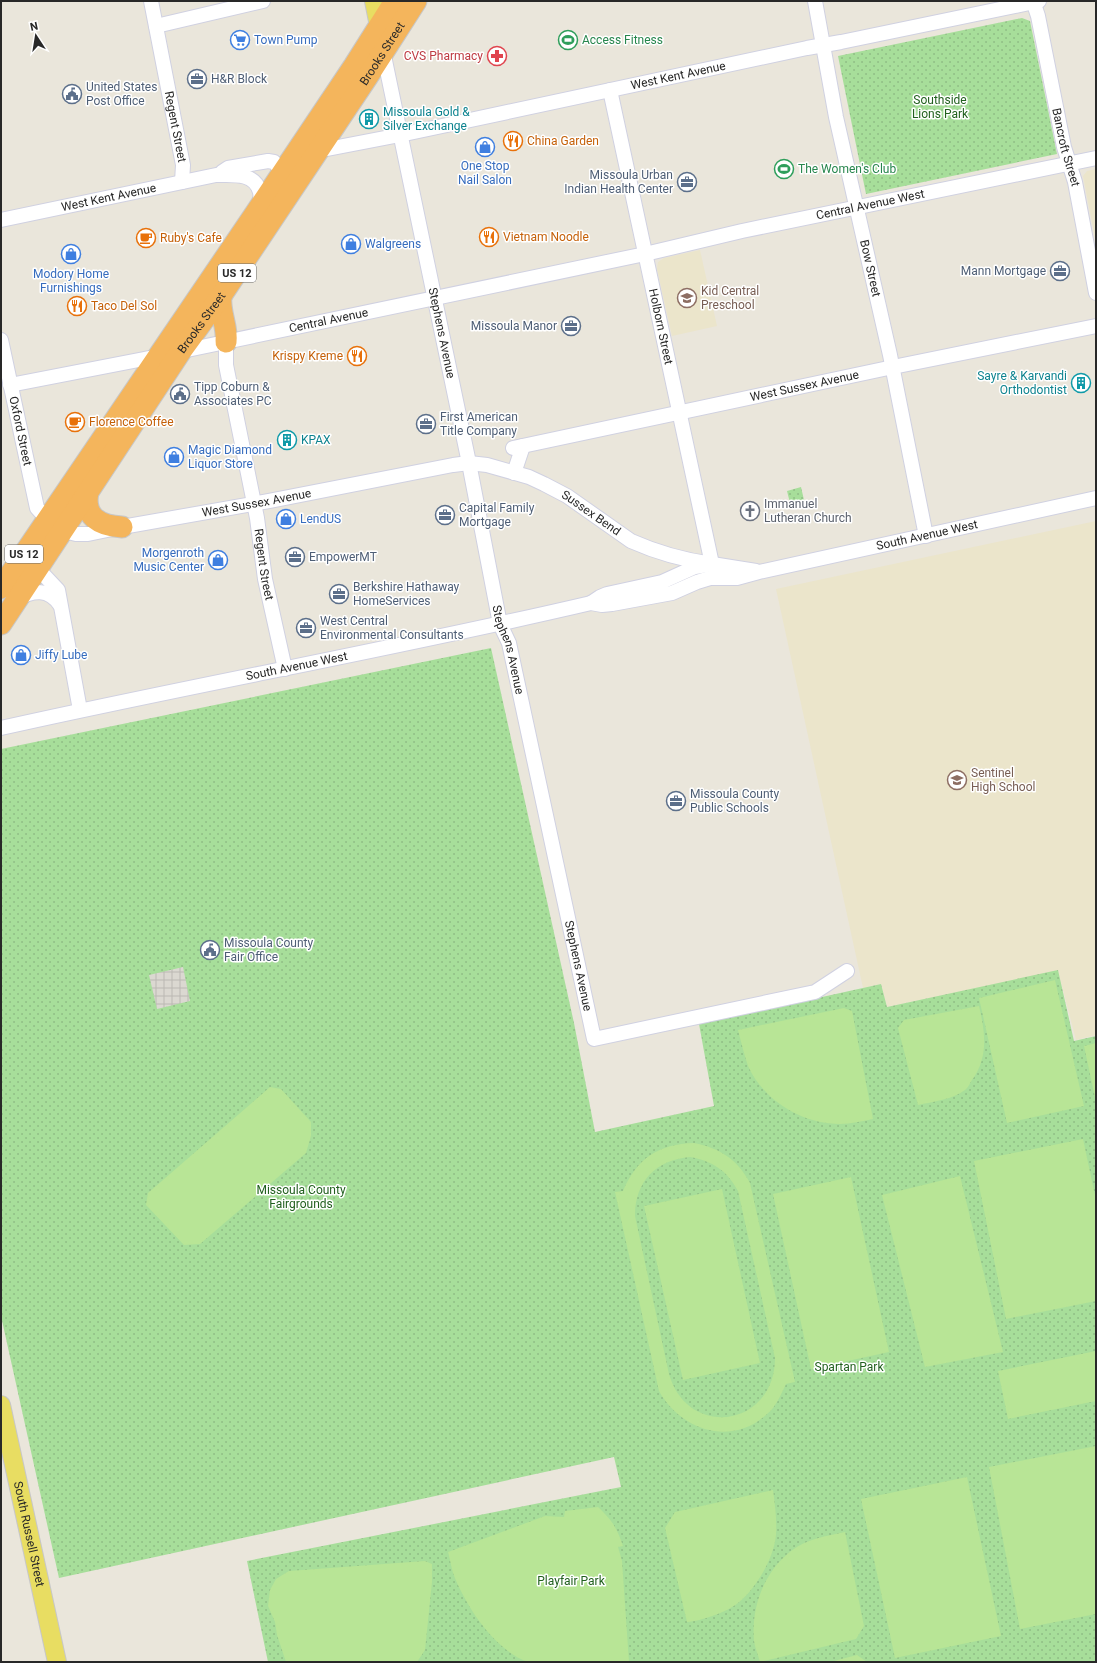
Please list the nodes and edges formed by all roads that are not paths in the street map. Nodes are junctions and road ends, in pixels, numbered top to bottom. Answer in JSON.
{"nodes":[{"id":1,"x":151,"y":1,"type":"edge"},
{"id":2,"x":263,"y":1,"type":"edge"},
{"id":3,"x":374,"y":1,"type":"edge"},
{"id":4,"x":395,"y":1,"type":"edge"},
{"id":5,"x":416,"y":1,"type":"edge"},
{"id":6,"x":815,"y":1,"type":"edge"},
{"id":7,"x":1035,"y":1,"type":"edge"},
{"id":8,"x":379,"y":25,"type":"junction"},
{"id":9,"x":156,"y":26,"type":"junction"},
{"id":10,"x":824,"y":45,"type":"junction"},
{"id":11,"x":383,"y":52,"type":"junction"},
{"id":12,"x":610,"y":90,"type":"junction"},
{"id":13,"x":400,"y":135,"type":"junction"},
{"id":14,"x":317,"y":151,"type":"junction"},
{"id":15,"x":1096,"y":158,"type":"edge"},
{"id":16,"x":1070,"y":164,"type":"junction"},
{"id":17,"x":283,"y":172,"type":"junction"},
{"id":18,"x":216,"y":175,"type":"junction"},
{"id":19,"x":182,"y":182,"type":"junction"},
{"id":20,"x":282,"y":205,"type":"junction"},
{"id":21,"x":856,"y":209,"type":"junction"},
{"id":22,"x":255,"y":214,"type":"junction"},
{"id":23,"x":1,"y":220,"type":"edge"},
{"id":24,"x":645,"y":254,"type":"junction"},
{"id":25,"x":1096,"y":293,"type":"edge"},
{"id":26,"x":221,"y":296,"type":"junction"},
{"id":27,"x":434,"y":297,"type":"junction"},
{"id":28,"x":1096,"y":326,"type":"edge"},
{"id":29,"x":1,"y":340,"type":"edge"},
{"id":30,"x":226,"y":342,"type":"junction"},
{"id":31,"x":181,"y":351,"type":"junction"},
{"id":32,"x":160,"y":355,"type":"junction"},
{"id":33,"x":893,"y":367,"type":"junction"},
{"id":34,"x":10,"y":385,"type":"junction"},
{"id":35,"x":679,"y":412,"type":"junction"},
{"id":36,"x":469,"y":463,"type":"junction"},
{"id":37,"x":514,"y":473,"type":"junction"},
{"id":38,"x":88,"y":492,"type":"junction"},
{"id":39,"x":1096,"y":498,"type":"edge"},
{"id":40,"x":254,"y":504,"type":"junction"},
{"id":41,"x":55,"y":524,"type":"junction"},
{"id":42,"x":122,"y":526,"type":"junction"},
{"id":43,"x":926,"y":536,"type":"junction"},
{"id":44,"x":41,"y":562,"type":"junction"},
{"id":45,"x":712,"y":564,"type":"junction"},
{"id":46,"x":759,"y":572,"type":"junction"},
{"id":47,"x":9,"y":594,"type":"edge"},
{"id":48,"x":591,"y":603,"type":"junction"},
{"id":49,"x":60,"y":605,"type":"junction"},
{"id":50,"x":1,"y":624,"type":"edge"},
{"id":51,"x":500,"y":624,"type":"junction"},
{"id":52,"x":285,"y":668,"type":"junction"},
{"id":53,"x":80,"y":710,"type":"junction"},
{"id":54,"x":1,"y":728,"type":"edge"},
{"id":55,"x":847,"y":971,"type":"dead end"},
{"id":56,"x":1,"y":1405,"type":"edge"},
{"id":57,"x":57,"y":1662,"type":"edge"}],
"edges":[{"from":1,"to":9,"type":"street","name":"Regent Street"},
{"from":2,"to":9,"type":"street"},
{"from":3,"to":8,"type":"main road","name":"Stephens Avenue"},
{"from":4,"to":8,"type":"highway","name":"Brooks Street","number":"US 12"},
{"from":5,"to":11,"type":"highway","name":"Brooks Street","number":"US 12"},
{"from":6,"to":10,"type":"street","name":"Bow Street"},
{"from":7,"to":10,"type":"street","name":"West Kent Avenue"},
{"from":7,"to":16,"type":"street","name":"Bancroft Street"},
{"from":8,"to":11,"type":"main road","name":"Stephens Avenue"},
{"from":8,"to":17,"type":"highway","name":"Brooks Street","number":"US 12"},
{"from":9,"to":19,"type":"street","name":"Regent Street"},
{"from":10,"to":12,"type":"street","name":"West Kent Avenue"},
{"from":10,"to":21,"type":"street","name":"Bow Street"},
{"from":11,"to":13,"type":"street","name":"Stephens Avenue"},
{"from":11,"to":14,"type":"highway","name":"Brooks Street","number":"US 12"},
{"from":12,"to":13,"type":"street","name":"West Kent Avenue"},
{"from":12,"to":24,"type":"street","name":"Holborn Street"},
{"from":13,"to":14,"type":"street","name":"West Kent Avenue"},
{"from":13,"to":27,"type":"street","name":"Stephens Avenue"},
{"from":14,"to":20,"type":"highway","name":"Brooks Street","number":"US 12"},
{"from":15,"to":16,"type":"street","name":"Central Avenue West"},
{"from":16,"to":21,"type":"street","name":"Central Avenue West"},
{"from":16,"to":25,"type":"street","name":"Bancroft Street"},
{"from":17,"to":18,"type":"street","name":"West Kent Avenue"},
{"from":17,"to":20,"type":"highway"},
{"from":17,"to":22,"type":"highway","name":"Brooks Street","number":"US 12"},
{"from":18,"to":19,"type":"street","name":"West Kent Avenue"},
{"from":18,"to":22,"type":"street","name":"West Kent Avenue"},
{"from":19,"to":23,"type":"street","name":"West Kent Avenue"},
{"from":20,"to":26,"type":"highway","name":"Brooks Street","number":"US 12"},
{"from":21,"to":24,"type":"street","name":"Central Avenue West"},
{"from":21,"to":33,"type":"street","name":"Bow Street"},
{"from":22,"to":32,"type":"highway","name":"Brooks Street","number":"US 12"},
{"from":24,"to":27,"type":"street","name":"Central Avenue"},
{"from":24,"to":35,"type":"street","name":"Holborn Street"},
{"from":26,"to":30,"type":"highway"},
{"from":26,"to":31,"type":"highway","name":"Brooks Street","number":"US 12"},
{"from":27,"to":30,"type":"street","name":"Central Avenue"},
{"from":27,"to":36,"type":"street","name":"Stephens Avenue"},
{"from":28,"to":33,"type":"street","name":"West Sussex Avenue"},
{"from":29,"to":34,"type":"street","name":"Oxford Street"},
{"from":30,"to":31,"type":"street","name":"Central Avenue"},
{"from":30,"to":40,"type":"street","name":"Regent Street"},
{"from":31,"to":32,"type":"street","name":"Central Avenue"},
{"from":31,"to":38,"type":"highway","name":"Brooks Street","number":"US 12"},
{"from":32,"to":34,"type":"street","name":"Central Avenue"},
{"from":32,"to":41,"type":"highway","name":"Brooks Street","number":"US 12"},
{"from":33,"to":35,"type":"street","name":"West Sussex Avenue"},
{"from":33,"to":43,"type":"street","name":"Bow Street"},
{"from":34,"to":41,"type":"street","name":"Oxford Street"},
{"from":35,"to":37,"type":"street","name":"West Sussex Avenue"},
{"from":35,"to":45,"type":"street","name":"Holborn Street"},
{"from":36,"to":37,"type":"street","name":"Sussex Bend"},
{"from":36,"to":40,"type":"street","name":"West Sussex Avenue"},
{"from":36,"to":51,"type":"street","name":"Stephens Avenue"},
{"from":37,"to":45,"type":"street","name":"Sussex Bend"},
{"from":38,"to":41,"type":"highway","name":"Brooks Street","number":"US 12"},
{"from":38,"to":42,"type":"highway"},
{"from":39,"to":43,"type":"street","name":"South Avenue West"},
{"from":40,"to":42,"type":"street","name":"West Sussex Avenue"},
{"from":40,"to":52,"type":"street","name":"Regent Street"},
{"from":41,"to":42,"type":"street","name":"West Sussex Avenue"},
{"from":41,"to":44,"type":"highway","name":"Brooks Street","number":"US 12"},
{"from":41,"to":47,"type":"highway","name":"Brooks Street","number":"US 12"},
{"from":43,"to":46,"type":"street","name":"South Avenue West"},
{"from":44,"to":47,"type":"highway","name":"Brooks Street","number":"US 12"},
{"from":44,"to":49,"type":"street","number":"US 12"},
{"from":45,"to":46,"type":"street","name":"South Avenue West"},
{"from":45,"to":48,"type":"street","name":"South Avenue West"},
{"from":46,"to":48,"type":"street","name":"South Avenue West"},
{"from":47,"to":49,"type":"street"},
{"from":47,"to":50,"type":"highway","name":"Brooks Street","number":"US 12"},
{"from":48,"to":51,"type":"street","name":"South Avenue West"},
{"from":49,"to":53,"type":"street"},
{"from":51,"to":52,"type":"street","name":"South Avenue West"},
{"from":51,"to":55,"type":"street","name":"Stephens Avenue"},
{"from":52,"to":53,"type":"street","name":"South Avenue West"},
{"from":53,"to":54,"type":"street","name":"South Avenue West"},
{"from":56,"to":57,"type":"main road","name":"South Russell Street"}]}
